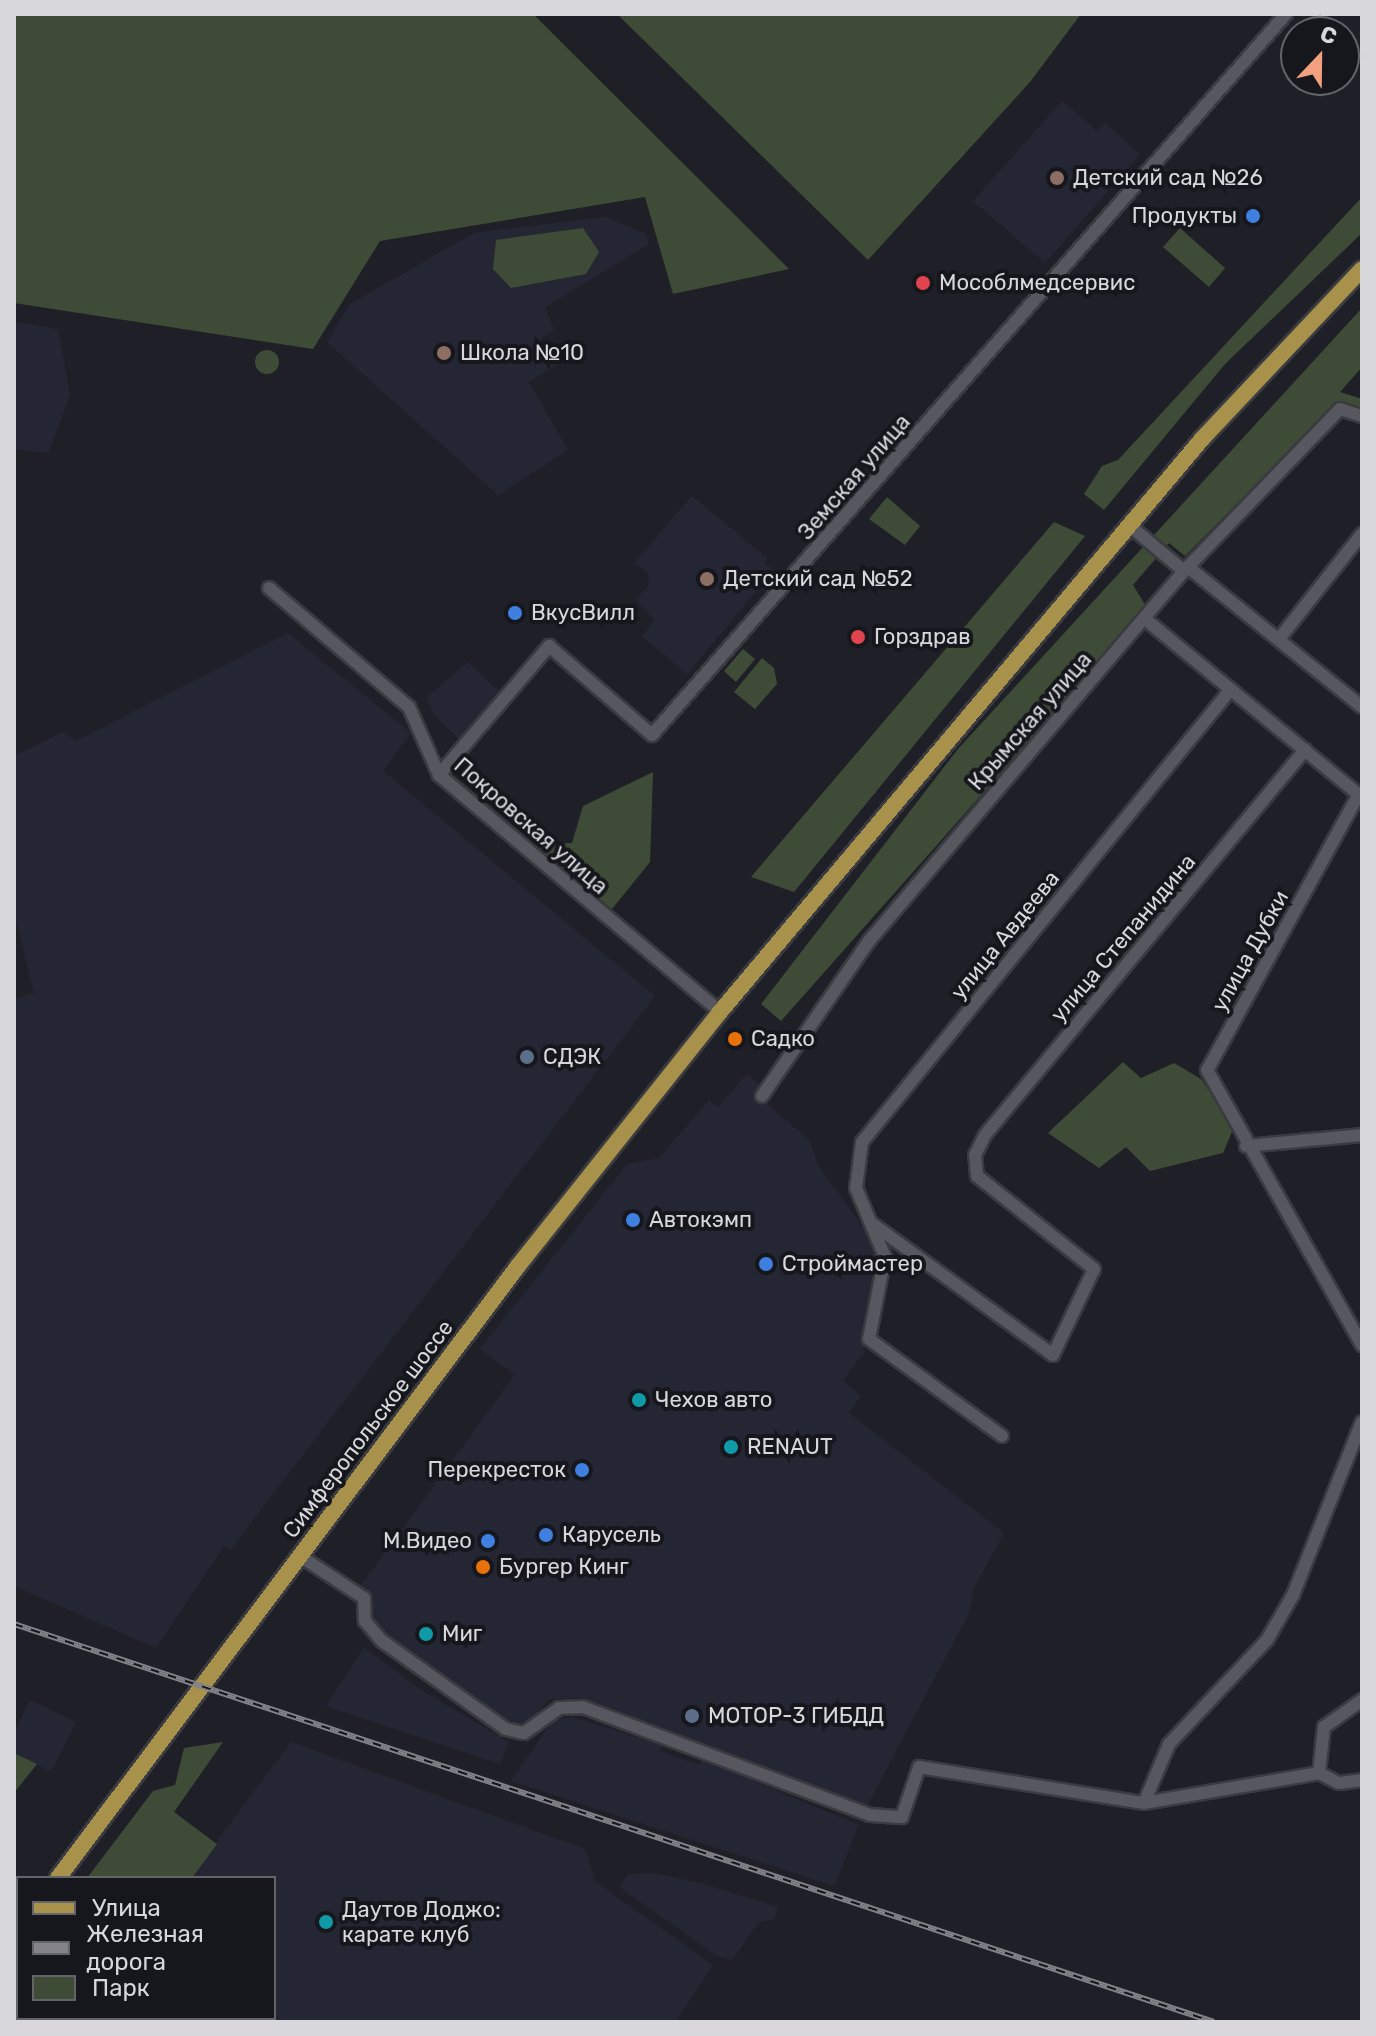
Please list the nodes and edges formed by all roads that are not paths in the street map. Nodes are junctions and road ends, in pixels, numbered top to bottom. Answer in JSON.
{"nodes":[{"id":1,"x":1286,"y":14,"type":"edge"},
{"id":2,"x":1362,"y":269,"type":"edge"},
{"id":3,"x":1362,"y":416,"type":"edge"},
{"id":4,"x":1129,"y":525,"type":"junction"},
{"id":5,"x":1362,"y":534,"type":"edge"},
{"id":6,"x":1186,"y":569,"type":"junction"},
{"id":7,"x":269,"y":588,"type":"dead end"},
{"id":8,"x":1145,"y":619,"type":"junction"},
{"id":9,"x":1279,"y":639,"type":"junction"},
{"id":10,"x":1231,"y":689,"type":"junction"},
{"id":11,"x":1359,"y":699,"type":"edge"},
{"id":12,"x":1305,"y":750,"type":"junction"},
{"id":13,"x":439,"y":775,"type":"junction"},
{"id":14,"x":1361,"y":796,"type":"edge"},
{"id":15,"x":720,"y":1012,"type":"junction"},
{"id":16,"x":762,"y":1096,"type":"dead end"},
{"id":17,"x":1362,"y":1135,"type":"edge"},
{"id":18,"x":1246,"y":1146,"type":"junction"},
{"id":19,"x":870,"y":1222,"type":"junction"},
{"id":20,"x":1362,"y":1345,"type":"edge"},
{"id":21,"x":1362,"y":1422,"type":"edge"},
{"id":22,"x":1002,"y":1436,"type":"dead end"},
{"id":23,"x":300,"y":1556,"type":"junction"},
{"id":24,"x":1362,"y":1700,"type":"edge"},
{"id":25,"x":1319,"y":1773,"type":"junction"},
{"id":26,"x":1362,"y":1780,"type":"edge"},
{"id":27,"x":1144,"y":1803,"type":"junction"},
{"id":28,"x":60,"y":1876,"type":"edge"}],
"edges":[{"from":1,"to":13,"type":"street","name":"Земская улица"},
{"from":2,"to":4,"type":"main road","name":"Симферопольское шоссе"},
{"from":3,"to":6,"type":"street","name":"Крымская улица"},
{"from":4,"to":6,"type":"street"},
{"from":4,"to":15,"type":"main road","name":"Симферопольское шоссе"},
{"from":5,"to":9,"type":"street"},
{"from":6,"to":8,"type":"street","name":"Крымская улица"},
{"from":6,"to":9,"type":"street"},
{"from":7,"to":13,"type":"street","name":"Покровская улица"},
{"from":8,"to":10,"type":"street"},
{"from":8,"to":16,"type":"street","name":"Крымская улица"},
{"from":9,"to":11,"type":"street"},
{"from":10,"to":12,"type":"street"},
{"from":10,"to":19,"type":"street","name":"улица Авдеева"},
{"from":12,"to":14,"type":"street"},
{"from":12,"to":19,"type":"street","name":"улица Степанидина"},
{"from":13,"to":15,"type":"street","name":"Покровская улица"},
{"from":14,"to":18,"type":"street","name":"улица Дубки"},
{"from":15,"to":23,"type":"main road","name":"Симферопольское шоссе"},
{"from":17,"to":18,"type":"street"},
{"from":18,"to":20,"type":"street"},
{"from":19,"to":22,"type":"street","name":"улица Авдеева"},
{"from":21,"to":27,"type":"street"},
{"from":23,"to":27,"type":"street"},
{"from":23,"to":28,"type":"main road","name":"Симферопольское шоссе"},
{"from":24,"to":25,"type":"street"},
{"from":25,"to":26,"type":"street"},
{"from":25,"to":27,"type":"street"}]}
